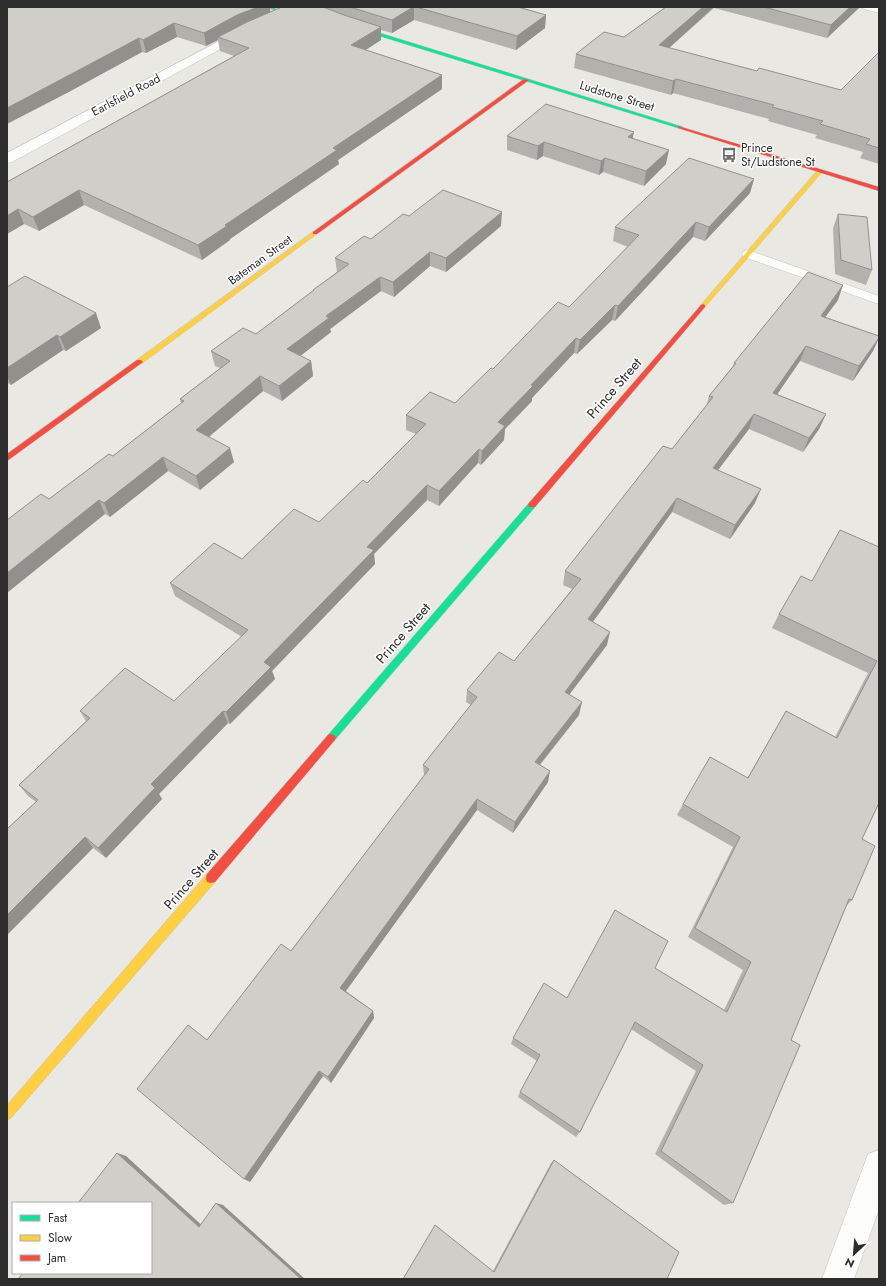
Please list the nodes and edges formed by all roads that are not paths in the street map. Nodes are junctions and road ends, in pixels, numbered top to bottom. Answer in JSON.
{"nodes":[{"id":1,"x":307,"y":7,"type":"edge"},
{"id":2,"x":868,"y":7,"type":"edge"},
{"id":3,"x":879,"y":10,"type":"edge"},
{"id":4,"x":299,"y":12,"type":"edge"},
{"id":5,"x":270,"y":16,"type":"edge"},
{"id":6,"x":313,"y":19,"type":"edge"},
{"id":7,"x":349,"y":25,"type":"junction"},
{"id":8,"x":526,"y":80,"type":"junction"},
{"id":9,"x":7,"y":159,"type":"edge"},
{"id":10,"x":820,"y":171,"type":"junction"},
{"id":11,"x":879,"y":189,"type":"edge"},
{"id":12,"x":748,"y":254,"type":"junction"},
{"id":13,"x":879,"y":300,"type":"edge"},
{"id":14,"x":7,"y":458,"type":"edge"},
{"id":15,"x":7,"y":1114,"type":"edge"},
{"id":16,"x":879,"y":1166,"type":"edge"},
{"id":17,"x":838,"y":1279,"type":"edge"}],
"edges":[{"from":1,"to":4,"type":"street"},
{"from":1,"to":7,"type":"street","name":"Ludstone Street"},
{"from":2,"to":3,"type":"street"},
{"from":5,"to":9,"type":"street","name":"Earlsfield Road"},
{"from":6,"to":7,"type":"street","name":"Ludstone Street"},
{"from":7,"to":8,"type":"street","name":"Ludstone Street"},
{"from":8,"to":10,"type":"street","name":"Ludstone Street"},
{"from":8,"to":14,"type":"street","name":"Bateman Street"},
{"from":10,"to":11,"type":"street","name":"Ludstone Street"},
{"from":10,"to":12,"type":"street","name":"Prince Street"},
{"from":12,"to":13,"type":"lane"},
{"from":12,"to":15,"type":"street","name":"Prince Street"},
{"from":16,"to":17,"type":"street"}]}
